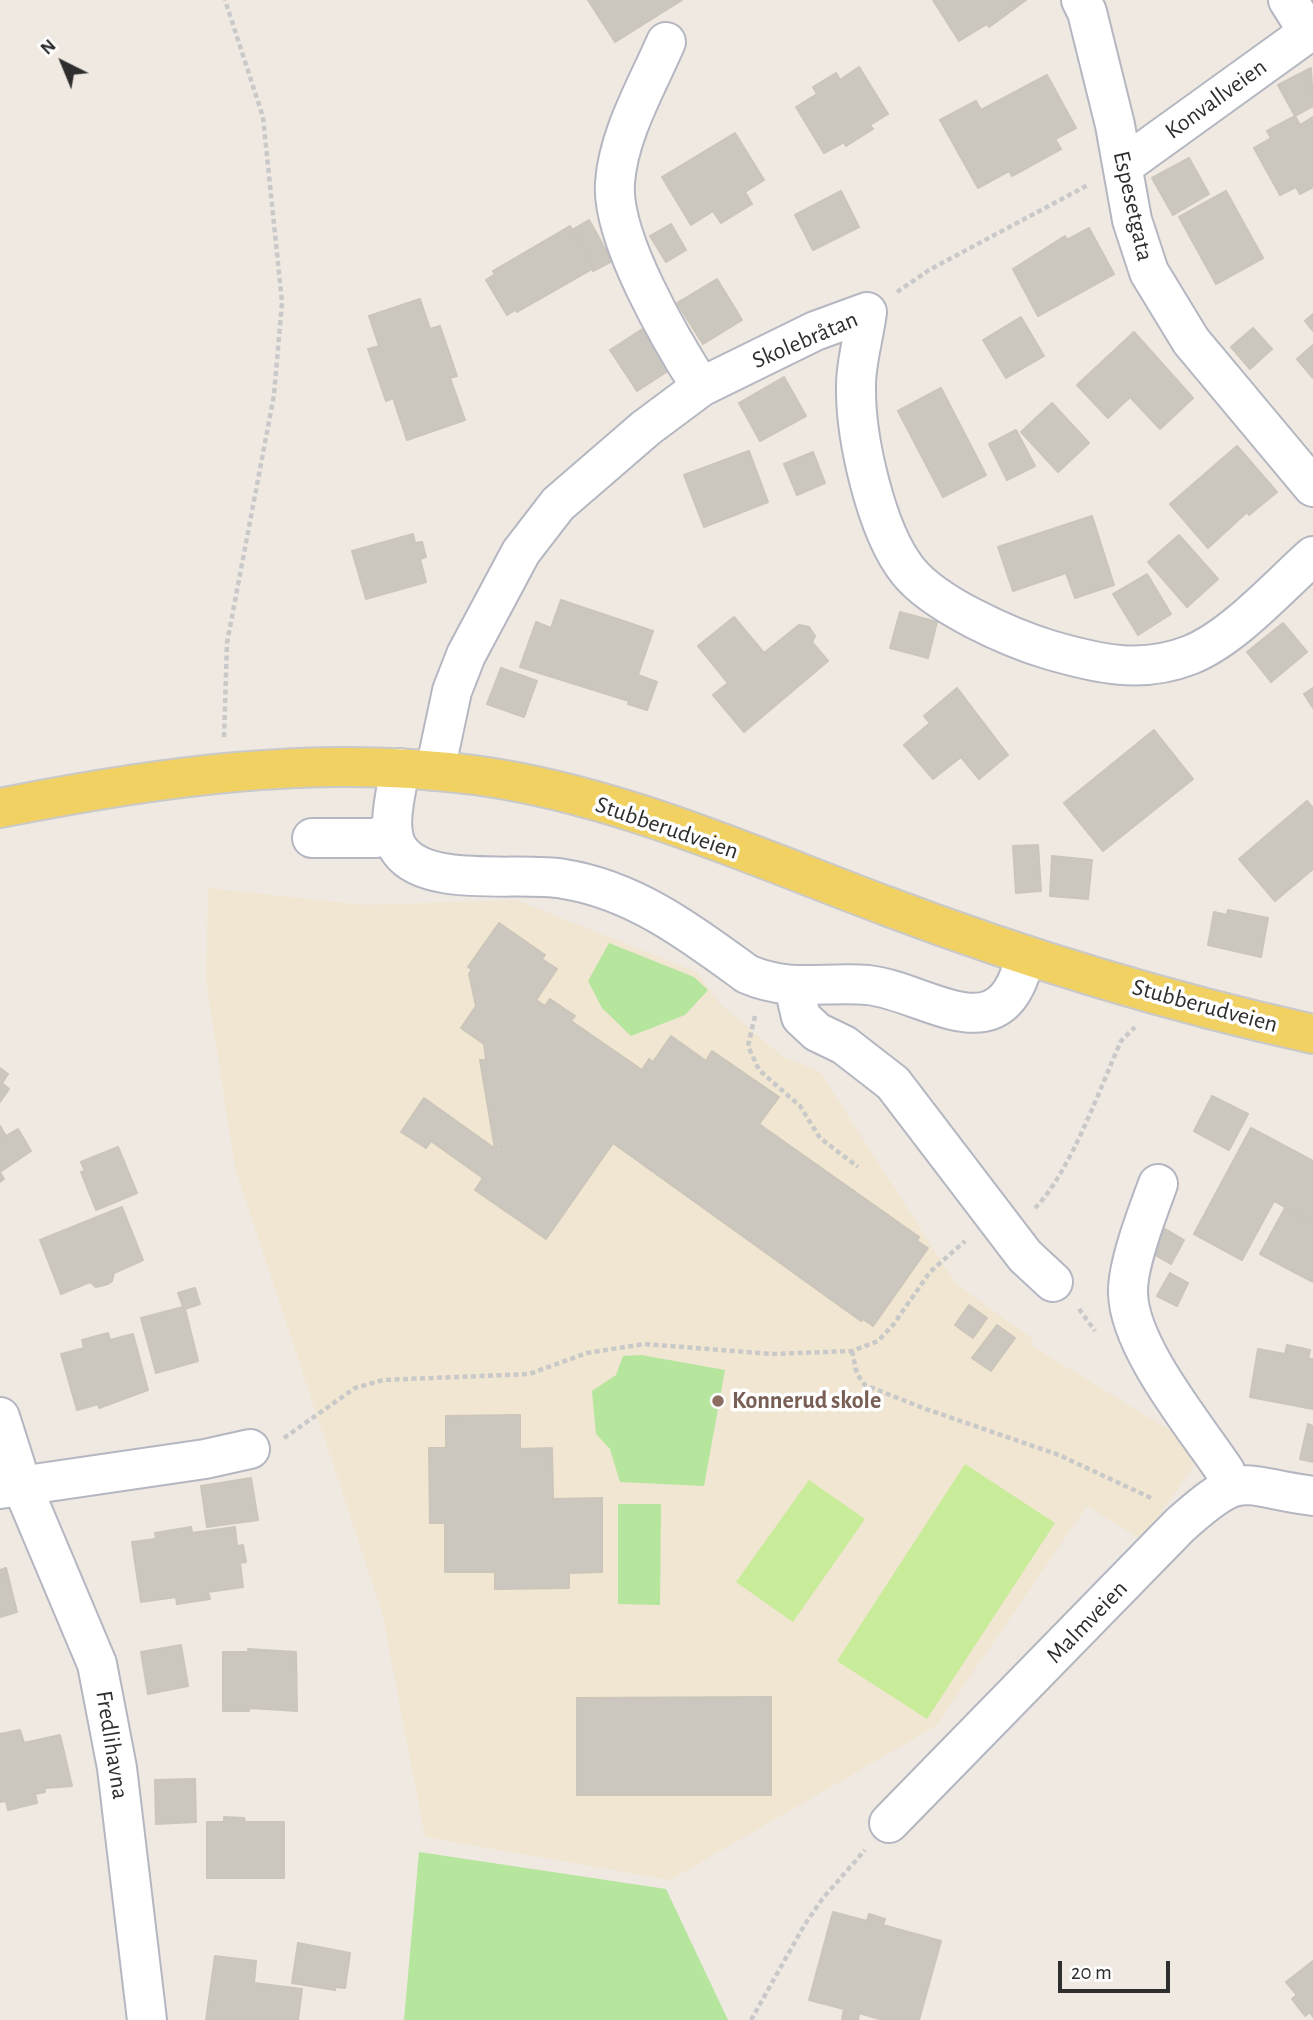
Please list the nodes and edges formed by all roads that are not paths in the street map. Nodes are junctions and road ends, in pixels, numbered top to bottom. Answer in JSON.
{"nodes":[{"id":1,"x":1081,"y":0,"type":"edge"},
{"id":2,"x":1288,"y":0,"type":"edge"},
{"id":3,"x":1311,"y":31,"type":"edge"},
{"id":4,"x":666,"y":42,"type":"dead end"},
{"id":5,"x":1123,"y":166,"type":"junction"},
{"id":6,"x":701,"y":387,"type":"junction"},
{"id":7,"x":1313,"y":487,"type":"edge"},
{"id":8,"x":1313,"y":556,"type":"edge"},
{"id":9,"x":418,"y":769,"type":"junction"},
{"id":10,"x":0,"y":808,"type":"edge"},
{"id":11,"x":392,"y":830,"type":"junction"},
{"id":12,"x":312,"y":838,"type":"dead end"},
{"id":13,"x":1025,"y":957,"type":"junction"},
{"id":14,"x":778,"y":984,"type":"junction"},
{"id":15,"x":1313,"y":1034,"type":"edge"},
{"id":16,"x":1158,"y":1184,"type":"dead end"},
{"id":17,"x":1053,"y":1282,"type":"dead end"},
{"id":18,"x":0,"y":1417,"type":"edge"},
{"id":19,"x":250,"y":1449,"type":"road end"},
{"id":20,"x":11,"y":1487,"type":"edge"},
{"id":21,"x":1230,"y":1487,"type":"junction"},
{"id":22,"x":1313,"y":1496,"type":"edge"},
{"id":23,"x":889,"y":1823,"type":"road end"},
{"id":24,"x":147,"y":2020,"type":"edge"}],
"edges":[{"from":1,"to":5,"type":"street","name":"Espesetgata"},
{"from":2,"to":3,"type":"street","name":"Konvallveien"},
{"from":3,"to":5,"type":"street","name":"Konvallveien"},
{"from":4,"to":6,"type":"street"},
{"from":5,"to":7,"type":"street","name":"Espesetgata"},
{"from":6,"to":8,"type":"street","name":"Skolebråtan"},
{"from":6,"to":9,"type":"street","name":"Skolebråtan"},
{"from":9,"to":10,"type":"main road","name":"Stubberudveien"},
{"from":9,"to":11,"type":"street","name":"Skolebråtan"},
{"from":9,"to":13,"type":"main road","name":"Stubberudveien"},
{"from":11,"to":12,"type":"street"},
{"from":11,"to":14,"type":"street"},
{"from":13,"to":14,"type":"street"},
{"from":13,"to":15,"type":"main road","name":"Stubberudveien"},
{"from":14,"to":17,"type":"street"},
{"from":16,"to":21,"type":"street"},
{"from":18,"to":20,"type":"street","name":"Fredlihavna"},
{"from":19,"to":20,"type":"street"},
{"from":20,"to":24,"type":"street","name":"Fredlihavna"},
{"from":21,"to":22,"type":"street"},
{"from":21,"to":23,"type":"street","name":"Malmveien"}]}
